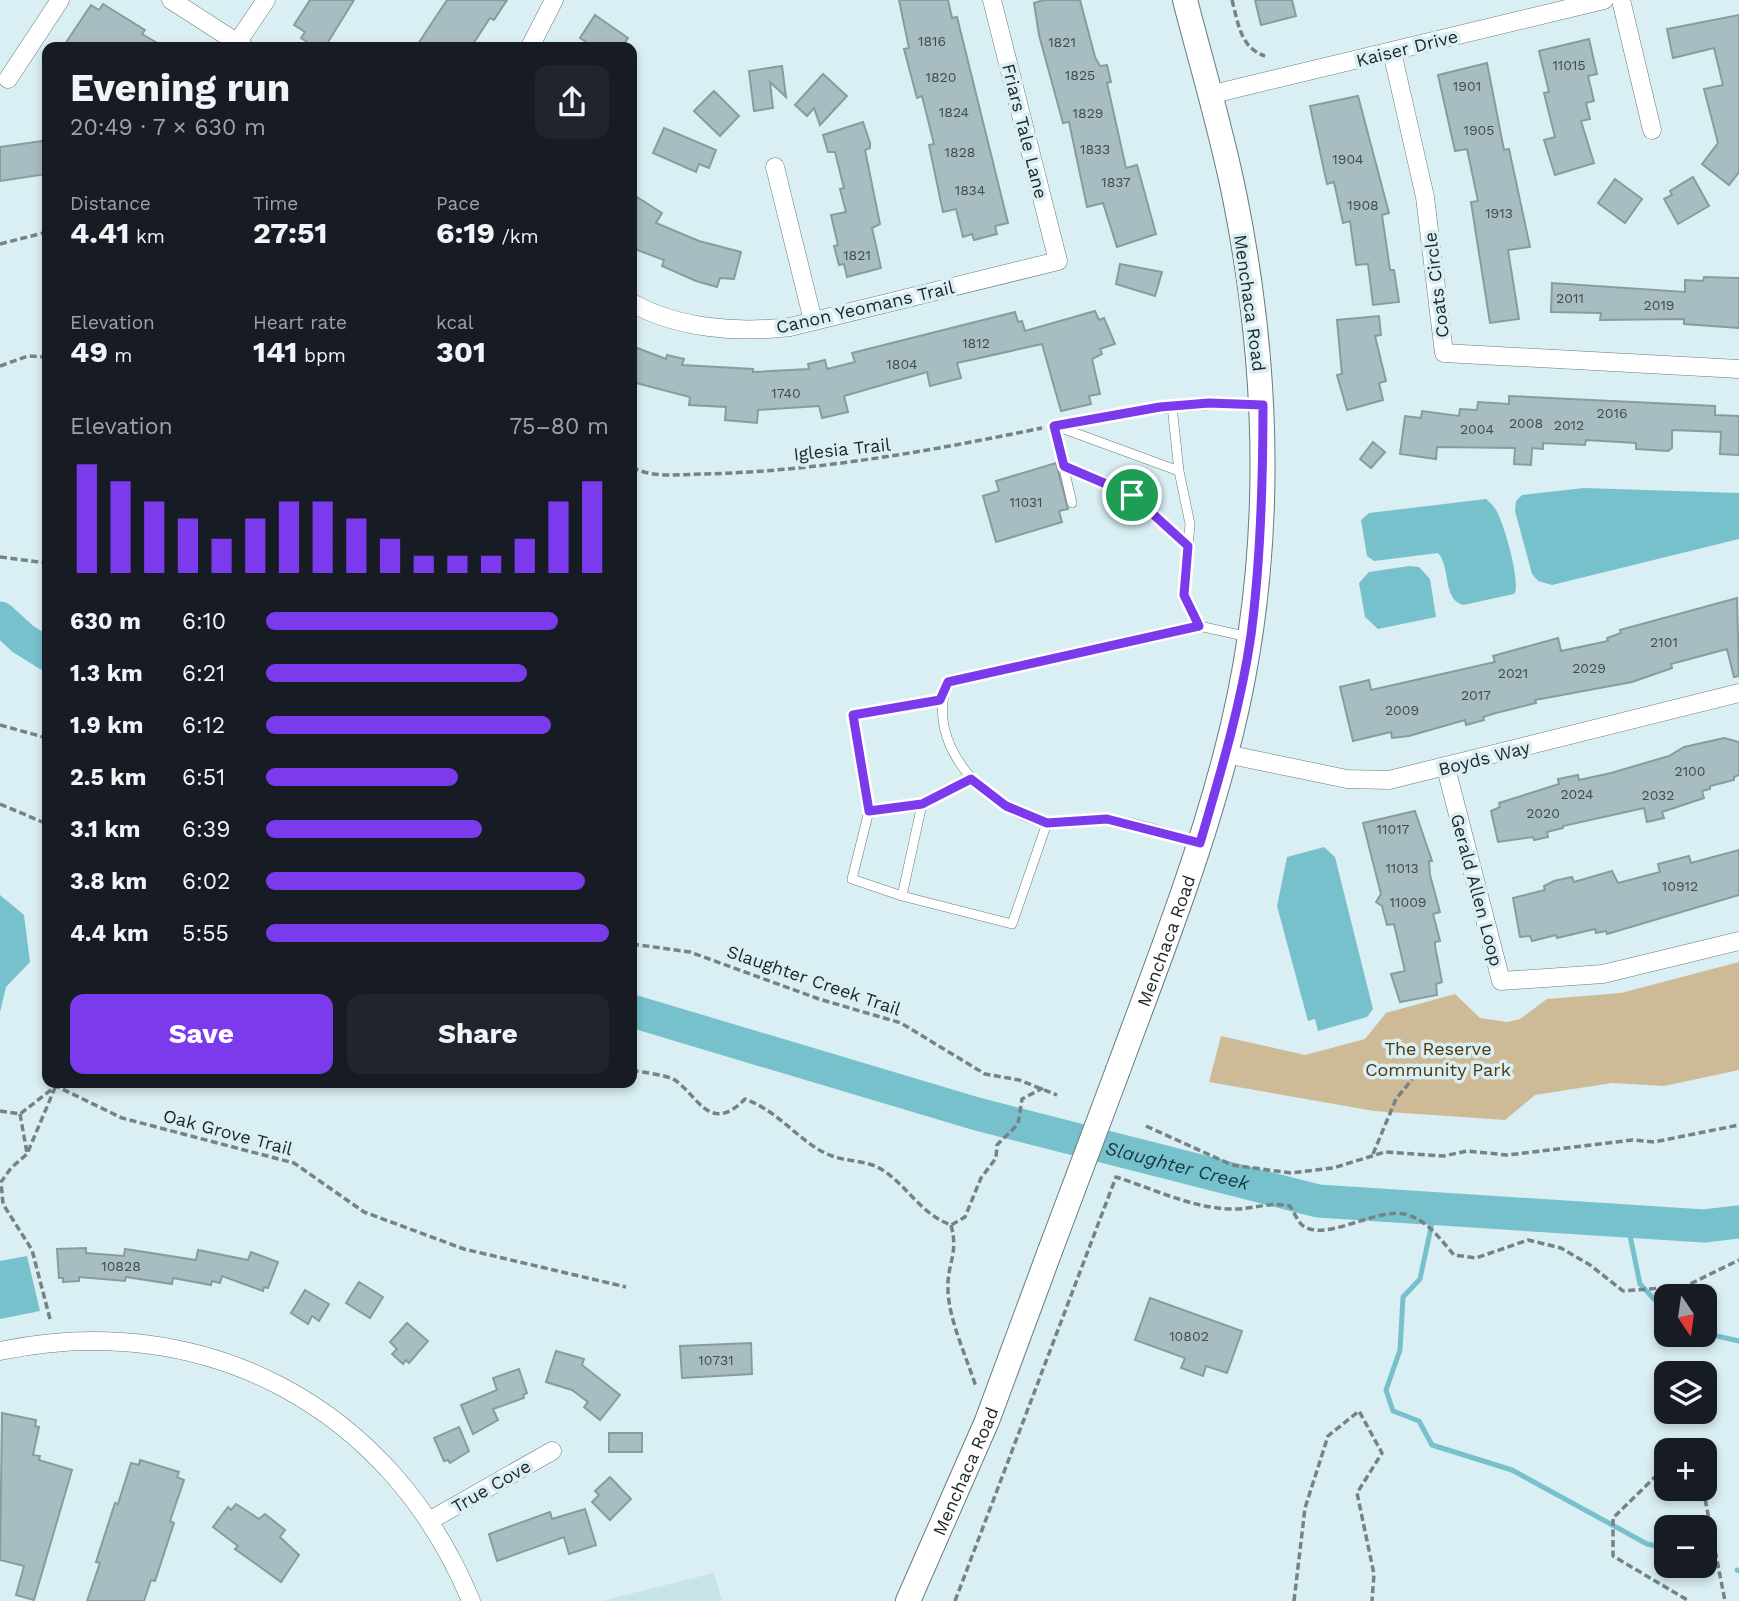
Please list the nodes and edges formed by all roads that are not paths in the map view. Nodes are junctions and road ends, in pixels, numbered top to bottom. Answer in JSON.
{"nodes":[{"id":1,"x":60,"y":0,"type":"edge"},
{"id":2,"x":171,"y":0,"type":"edge"},
{"id":3,"x":265,"y":0,"type":"edge"},
{"id":4,"x":554,"y":0,"type":"edge"},
{"id":5,"x":992,"y":0,"type":"edge"},
{"id":6,"x":1185,"y":0,"type":"edge"},
{"id":7,"x":1604,"y":0,"type":"edge"},
{"id":8,"x":1621,"y":0,"type":"edge"},
{"id":9,"x":235,"y":42,"type":"edge"},
{"id":10,"x":242,"y":42,"type":"edge"},
{"id":11,"x":533,"y":42,"type":"edge"},
{"id":12,"x":1392,"y":52,"type":"junction"},
{"id":13,"x":8,"y":79,"type":"dead end"},
{"id":14,"x":1209,"y":95,"type":"junction"},
{"id":15,"x":1652,"y":130,"type":"dead end"},
{"id":16,"x":775,"y":167,"type":"dead end"},
{"id":17,"x":1058,"y":261,"type":"joint"},
{"id":18,"x":637,"y":305,"type":"edge"},
{"id":19,"x":813,"y":321,"type":"junction"},
{"id":20,"x":1739,"y":369,"type":"edge"},
{"id":21,"x":1263,"y":405,"type":"junction"},
{"id":22,"x":1172,"y":406,"type":"junction"},
{"id":23,"x":1054,"y":426,"type":"junction"},
{"id":24,"x":1064,"y":466,"type":"junction"},
{"id":25,"x":1179,"y":471,"type":"junction"},
{"id":26,"x":1072,"y":503,"type":"dead end"},
{"id":27,"x":1188,"y":546,"type":"junction"},
{"id":28,"x":1199,"y":626,"type":"junction"},
{"id":29,"x":1250,"y":637,"type":"junction"},
{"id":30,"x":1739,"y":693,"type":"edge"},
{"id":31,"x":940,"y":700,"type":"junction"},
{"id":32,"x":1226,"y":754,"type":"junction"},
{"id":33,"x":1446,"y":768,"type":"junction"},
{"id":34,"x":971,"y":779,"type":"junction"},
{"id":35,"x":922,"y":804,"type":"junction"},
{"id":36,"x":869,"y":811,"type":"junction"},
{"id":37,"x":1047,"y":823,"type":"junction"},
{"id":38,"x":1200,"y":843,"type":"junction"},
{"id":39,"x":902,"y":896,"type":"junction"},
{"id":40,"x":1739,"y":941,"type":"edge"},
{"id":41,"x":0,"y":1351,"type":"edge"},
{"id":42,"x":552,"y":1451,"type":"dead end"},
{"id":43,"x":429,"y":1521,"type":"junction"},
{"id":44,"x":471,"y":1601,"type":"edge"},
{"id":45,"x":908,"y":1601,"type":"edge"}],
"edges":[{"from":1,"to":13,"type":"street"},
{"from":2,"to":9,"type":"street"},
{"from":3,"to":10,"type":"street"},
{"from":4,"to":11,"type":"street"},
{"from":5,"to":17,"type":"street","name":"Friars Tale Lane"},
{"from":6,"to":14,"type":"main road","name":"Menchaca Road"},
{"from":7,"to":12,"type":"street","name":"Kaiser Drive"},
{"from":8,"to":15,"type":"street"},
{"from":12,"to":14,"type":"street","name":"Kaiser Drive"},
{"from":12,"to":20,"type":"street","name":"Coats Circle"},
{"from":14,"to":21,"type":"main road","name":"Menchaca Road"},
{"from":16,"to":19,"type":"street"},
{"from":17,"to":19,"type":"street","name":"Canon Yeomans Trail"},
{"from":18,"to":19,"type":"street","name":"Canon Yeomans Trail"},
{"from":21,"to":22,"type":"lane"},
{"from":21,"to":29,"type":"main road","name":"Menchaca Road"},
{"from":22,"to":23,"type":"lane"},
{"from":22,"to":25,"type":"lane"},
{"from":23,"to":24,"type":"lane"},
{"from":23,"to":25,"type":"lane"},
{"from":24,"to":26,"type":"lane"},
{"from":24,"to":27,"type":"lane"},
{"from":25,"to":27,"type":"lane"},
{"from":27,"to":28,"type":"lane"},
{"from":28,"to":29,"type":"lane"},
{"from":28,"to":31,"type":"lane"},
{"from":29,"to":32,"type":"main road","name":"Menchaca Road"},
{"from":30,"to":33,"type":"street","name":"Boyds Way"},
{"from":31,"to":34,"type":"lane"},
{"from":31,"to":36,"type":"lane"},
{"from":32,"to":33,"type":"street","name":"Boyds Way"},
{"from":32,"to":38,"type":"main road","name":"Menchaca Road"},
{"from":33,"to":40,"type":"street","name":"Gerald Allen Loop"},
{"from":34,"to":35,"type":"lane"},
{"from":34,"to":37,"type":"lane"},
{"from":35,"to":36,"type":"lane"},
{"from":35,"to":39,"type":"lane"},
{"from":36,"to":39,"type":"lane"},
{"from":37,"to":38,"type":"lane"},
{"from":37,"to":39,"type":"lane"},
{"from":38,"to":45,"type":"main road","name":"Menchaca Road","bridge":true},
{"from":41,"to":43,"type":"street"},
{"from":42,"to":43,"type":"street","name":"True Cove"},
{"from":43,"to":44,"type":"street"}]}
